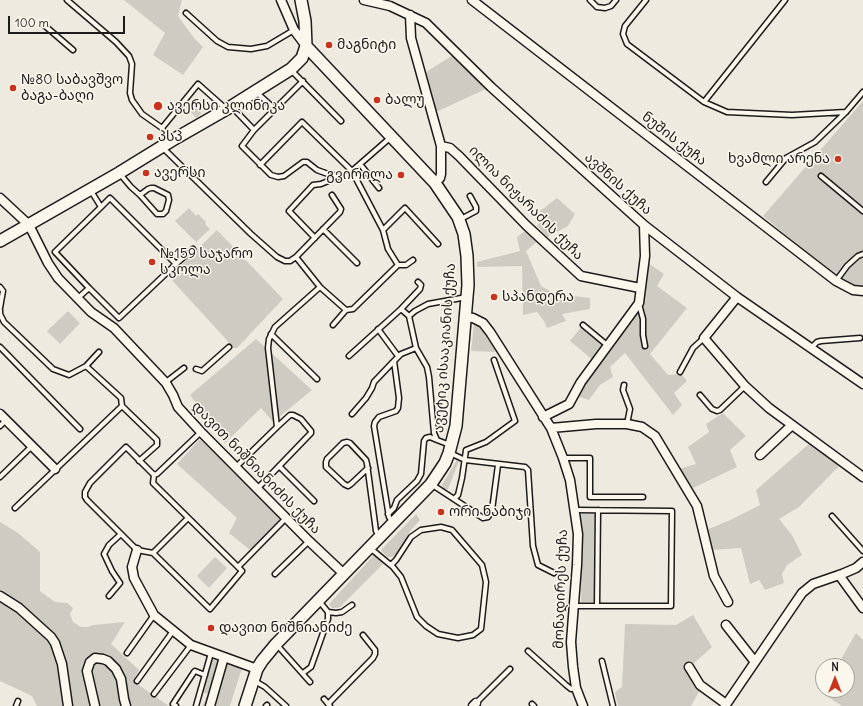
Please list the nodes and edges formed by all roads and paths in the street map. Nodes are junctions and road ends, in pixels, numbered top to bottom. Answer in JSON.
{"nodes":[{"id":1,"x":67,"y":0,"type":"edge"},
{"id":2,"x":281,"y":0,"type":"edge"},
{"id":3,"x":301,"y":0,"type":"edge"},
{"id":4,"x":364,"y":0,"type":"edge"},
{"id":5,"x":472,"y":0,"type":"edge"},
{"id":6,"x":590,"y":0,"type":"edge"},
{"id":7,"x":616,"y":0,"type":"edge"},
{"id":8,"x":646,"y":0,"type":"edge"},
{"id":9,"x":785,"y":0,"type":"edge"},
{"id":10,"x":186,"y":14,"type":"dead end"},
{"id":11,"x":410,"y":15,"type":"junction"},
{"id":12,"x":44,"y":25,"type":"dead end"},
{"id":13,"x":294,"y":30,"type":"junction"},
{"id":14,"x":306,"y":46,"type":"junction"},
{"id":15,"x":73,"y":50,"type":"dead end"},
{"id":16,"x":291,"y":69,"type":"junction"},
{"id":17,"x":303,"y":82,"type":"junction"},
{"id":18,"x":256,"y":91,"type":"junction"},
{"id":19,"x":863,"y":92,"type":"edge"},
{"id":20,"x":704,"y":102,"type":"junction"},
{"id":21,"x":229,"y":108,"type":"junction"},
{"id":22,"x":275,"y":109,"type":"junction"},
{"id":23,"x":846,"y":112,"type":"junction"},
{"id":24,"x":341,"y":121,"type":"dead end"},
{"id":25,"x":162,"y":128,"type":"junction"},
{"id":26,"x":254,"y":130,"type":"junction"},
{"id":27,"x":392,"y":136,"type":"junction"},
{"id":28,"x":166,"y":144,"type":"junction"},
{"id":29,"x":441,"y":146,"type":"junction"},
{"id":30,"x":360,"y":164,"type":"junction"},
{"id":31,"x":260,"y":165,"type":"junction"},
{"id":32,"x":119,"y":173,"type":"junction"},
{"id":33,"x":353,"y":173,"type":"junction"},
{"id":34,"x":338,"y":176,"type":"junction"},
{"id":35,"x":821,"y":176,"type":"dead end"},
{"id":36,"x":766,"y":182,"type":"dead end"},
{"id":37,"x":435,"y":183,"type":"junction"},
{"id":38,"x":379,"y":188,"type":"dead end"},
{"id":39,"x":90,"y":189,"type":"junction"},
{"id":40,"x":140,"y":195,"type":"junction"},
{"id":41,"x":332,"y":195,"type":"dead end"},
{"id":42,"x":470,"y":196,"type":"dead end"},
{"id":43,"x":0,"y":198,"type":"edge"},
{"id":44,"x":101,"y":207,"type":"junction"},
{"id":45,"x":863,"y":211,"type":"edge"},
{"id":46,"x":459,"y":220,"type":"junction"},
{"id":47,"x":29,"y":225,"type":"junction"},
{"id":48,"x":644,"y":225,"type":"junction"},
{"id":49,"x":323,"y":229,"type":"junction"},
{"id":50,"x":383,"y":230,"type":"junction"},
{"id":51,"x":315,"y":238,"type":"junction"},
{"id":52,"x":0,"y":241,"type":"edge"},
{"id":53,"x":438,"y":244,"type":"dead end"},
{"id":54,"x":193,"y":249,"type":"dead end"},
{"id":55,"x":863,"y":254,"type":"edge"},
{"id":56,"x":296,"y":256,"type":"junction"},
{"id":57,"x":413,"y":260,"type":"dead end"},
{"id":58,"x":356,"y":263,"type":"dead end"},
{"id":59,"x":176,"y":264,"type":"junction"},
{"id":60,"x":398,"y":265,"type":"junction"},
{"id":61,"x":418,"y":282,"type":"dead end"},
{"id":62,"x":836,"y":282,"type":"junction"},
{"id":63,"x":0,"y":287,"type":"edge"},
{"id":64,"x":320,"y":287,"type":"junction"},
{"id":65,"x":89,"y":288,"type":"junction"},
{"id":66,"x":640,"y":288,"type":"junction"},
{"id":67,"x":863,"y":291,"type":"edge"},
{"id":68,"x":467,"y":297,"type":"junction"},
{"id":69,"x":737,"y":297,"type":"junction"},
{"id":70,"x":78,"y":298,"type":"junction"},
{"id":71,"x":639,"y":303,"type":"junction"},
{"id":72,"x":0,"y":309,"type":"edge"},
{"id":73,"x":401,"y":309,"type":"junction"},
{"id":74,"x":346,"y":310,"type":"junction"},
{"id":75,"x":409,"y":316,"type":"junction"},
{"id":76,"x":465,"y":317,"type":"junction"},
{"id":77,"x":333,"y":325,"type":"dead end"},
{"id":78,"x":583,"y":325,"type":"dead end"},
{"id":79,"x":378,"y":329,"type":"junction"},
{"id":80,"x":271,"y":334,"type":"junction"},
{"id":81,"x":704,"y":338,"type":"junction"},
{"id":82,"x":860,"y":338,"type":"dead end"},
{"id":83,"x":607,"y":345,"type":"junction"},
{"id":84,"x":645,"y":346,"type":"dead end"},
{"id":85,"x":0,"y":347,"type":"edge"},
{"id":86,"x":229,"y":347,"type":"dead end"},
{"id":87,"x":416,"y":348,"type":"junction"},
{"id":88,"x":811,"y":349,"type":"junction"},
{"id":89,"x":99,"y":352,"type":"dead end"},
{"id":90,"x":349,"y":356,"type":"dead end"},
{"id":91,"x":398,"y":356,"type":"junction"},
{"id":92,"x":494,"y":360,"type":"dead end"},
{"id":93,"x":394,"y":361,"type":"junction"},
{"id":94,"x":86,"y":366,"type":"junction"},
{"id":95,"x":184,"y":368,"type":"dead end"},
{"id":96,"x":196,"y":369,"type":"dead end"},
{"id":97,"x":680,"y":372,"type":"dead end"},
{"id":98,"x":317,"y":379,"type":"dead end"},
{"id":99,"x":166,"y":383,"type":"junction"},
{"id":100,"x":863,"y":384,"type":"edge"},
{"id":101,"x":624,"y":385,"type":"dead end"},
{"id":102,"x":745,"y":386,"type":"junction"},
{"id":103,"x":700,"y":395,"type":"dead end"},
{"id":104,"x":122,"y":406,"type":"junction"},
{"id":105,"x":352,"y":414,"type":"dead end"},
{"id":106,"x":544,"y":417,"type":"junction"},
{"id":107,"x":2,"y":420,"type":"edge"},
{"id":108,"x":627,"y":424,"type":"junction"},
{"id":109,"x":792,"y":425,"type":"junction"},
{"id":110,"x":277,"y":427,"type":"junction"},
{"id":111,"x":551,"y":428,"type":"junction"},
{"id":112,"x":80,"y":429,"type":"dead end"},
{"id":113,"x":201,"y":432,"type":"junction"},
{"id":114,"x":437,"y":440,"type":"junction"},
{"id":115,"x":32,"y":446,"type":"junction"},
{"id":116,"x":451,"y":449,"type":"junction"},
{"id":117,"x":760,"y":455,"type":"dead end"},
{"id":118,"x":563,"y":458,"type":"junction"},
{"id":119,"x":465,"y":460,"type":"junction"},
{"id":120,"x":139,"y":461,"type":"junction"},
{"id":121,"x":498,"y":465,"type":"junction"},
{"id":122,"x":279,"y":466,"type":"junction"},
{"id":123,"x":236,"y":467,"type":"junction"},
{"id":124,"x":368,"y":468,"type":"junction"},
{"id":125,"x":55,"y":470,"type":"junction"},
{"id":126,"x":154,"y":474,"type":"junction"},
{"id":127,"x":0,"y":477,"type":"edge"},
{"id":128,"x":863,"y":477,"type":"edge"},
{"id":129,"x":431,"y":484,"type":"junction"},
{"id":130,"x":258,"y":488,"type":"junction"},
{"id":131,"x":643,"y":497,"type":"dead end"},
{"id":132,"x":454,"y":499,"type":"junction"},
{"id":133,"x":314,"y":501,"type":"dead end"},
{"id":134,"x":15,"y":508,"type":"dead end"},
{"id":135,"x":575,"y":510,"type":"junction"},
{"id":136,"x":598,"y":510,"type":"junction"},
{"id":137,"x":832,"y":516,"type":"dead end"},
{"id":138,"x":188,"y":518,"type":"junction"},
{"id":139,"x":286,"y":518,"type":"junction"},
{"id":140,"x":391,"y":519,"type":"junction"},
{"id":141,"x":121,"y":534,"type":"junction"},
{"id":142,"x":381,"y":537,"type":"junction"},
{"id":143,"x":308,"y":541,"type":"junction"},
{"id":144,"x":370,"y":548,"type":"junction"},
{"id":145,"x":137,"y":550,"type":"junction"},
{"id":146,"x":863,"y":551,"type":"edge"},
{"id":147,"x":153,"y":553,"type":"junction"},
{"id":148,"x":863,"y":562,"type":"edge"},
{"id":149,"x":391,"y":565,"type":"junction"},
{"id":150,"x":238,"y":567,"type":"junction"},
{"id":151,"x":554,"y":573,"type":"dead end"},
{"id":152,"x":275,"y":574,"type":"dead end"},
{"id":153,"x":344,"y":574,"type":"junction"},
{"id":154,"x":839,"y":575,"type":"junction"},
{"id":155,"x":0,"y":596,"type":"edge"},
{"id":156,"x":109,"y":596,"type":"dead end"},
{"id":157,"x":318,"y":601,"type":"junction"},
{"id":158,"x":728,"y":602,"type":"dead end"},
{"id":159,"x":352,"y":605,"type":"dead end"},
{"id":160,"x":573,"y":606,"type":"junction"},
{"id":161,"x":597,"y":606,"type":"junction"},
{"id":162,"x":863,"y":608,"type":"edge"},
{"id":163,"x":328,"y":612,"type":"junction"},
{"id":164,"x":154,"y":615,"type":"junction"},
{"id":165,"x":726,"y":625,"type":"dead end"},
{"id":166,"x":173,"y":632,"type":"junction"},
{"id":167,"x":363,"y":635,"type":"dead end"},
{"id":168,"x":276,"y":644,"type":"junction"},
{"id":169,"x":191,"y":645,"type":"junction"},
{"id":170,"x":528,"y":651,"type":"dead end"},
{"id":171,"x":127,"y":653,"type":"dead end"},
{"id":172,"x":211,"y":653,"type":"junction"},
{"id":173,"x":224,"y":657,"type":"junction"},
{"id":174,"x":602,"y":661,"type":"dead end"},
{"id":175,"x":755,"y":662,"type":"junction"},
{"id":176,"x":689,"y":667,"type":"dead end"},
{"id":177,"x":257,"y":669,"type":"junction"},
{"id":178,"x":510,"y":669,"type":"dead end"},
{"id":179,"x":302,"y":673,"type":"junction"},
{"id":180,"x":204,"y":675,"type":"junction"},
{"id":181,"x":253,"y":680,"type":"junction"},
{"id":182,"x":137,"y":681,"type":"dead end"},
{"id":183,"x":310,"y":682,"type":"dead end"},
{"id":184,"x":576,"y":688,"type":"junction"},
{"id":185,"x":154,"y":694,"type":"dead end"},
{"id":186,"x":324,"y":699,"type":"dead end"},
{"id":187,"x":18,"y":701,"type":"dead end"},
{"id":188,"x":329,"y":705,"type":"edge"},
{"id":189,"x":476,"y":705,"type":"edge"},
{"id":190,"x":726,"y":705,"type":"edge"},
{"id":191,"x":16,"y":706,"type":"edge"},
{"id":192,"x":68,"y":706,"type":"edge"},
{"id":193,"x":95,"y":706,"type":"edge"},
{"id":194,"x":126,"y":706,"type":"edge"},
{"id":195,"x":176,"y":706,"type":"edge"},
{"id":196,"x":196,"y":706,"type":"edge"},
{"id":197,"x":210,"y":706,"type":"edge"},
{"id":198,"x":245,"y":706,"type":"edge"},
{"id":199,"x":286,"y":706,"type":"edge"},
{"id":200,"x":583,"y":706,"type":"edge"},
{"id":201,"x":613,"y":706,"type":"edge"}],
"edges":[{"from":1,"to":25,"type":"lane"},
{"from":2,"to":13,"type":"street"},
{"from":3,"to":14,"type":"main road"},
{"from":4,"to":11,"type":"street","name":"ავშნის ქუჩა"},
{"from":5,"to":62,"type":"street","name":"ნუშის ქუჩა"},
{"from":6,"to":7,"type":"lane"},
{"from":8,"to":20,"type":"lane"},
{"from":9,"to":20,"type":"lane"},
{"from":10,"to":13,"type":"lane"},
{"from":11,"to":29,"type":"street"},
{"from":11,"to":48,"type":"street","name":"ავშნის ქუჩა"},
{"from":12,"to":15,"type":"lane"},
{"from":13,"to":14,"type":"street"},
{"from":14,"to":16,"type":"main road"},
{"from":14,"to":27,"type":"main road","name":"ავეტიკ ისააკიანის ქუჩა"},
{"from":16,"to":17,"type":"lane"},
{"from":16,"to":18,"type":"main road"},
{"from":17,"to":22,"type":"lane"},
{"from":17,"to":24,"type":"lane"},
{"from":18,"to":21,"type":"main road"},
{"from":18,"to":22,"type":"lane"},
{"from":19,"to":23,"type":"lane"},
{"from":20,"to":23,"type":"lane"},
{"from":21,"to":25,"type":"lane"},
{"from":21,"to":26,"type":"lane"},
{"from":21,"to":28,"type":"main road"},
{"from":22,"to":26,"type":"lane"},
{"from":23,"to":36,"type":"lane"},
{"from":25,"to":28,"type":"lane"},
{"from":26,"to":31,"type":"lane"},
{"from":27,"to":30,"type":"lane"},
{"from":27,"to":37,"type":"main road","name":"ავეტიკ ისააკიანის ქუჩა"},
{"from":28,"to":32,"type":"main road"},
{"from":28,"to":56,"type":"lane"},
{"from":29,"to":37,"type":"street"},
{"from":29,"to":66,"type":"street","name":"ილია ნიჟარაძის ქუჩა"},
{"from":30,"to":33,"type":"lane"},
{"from":30,"to":38,"type":"lane"},
{"from":31,"to":33,"type":"lane"},
{"from":31,"to":34,"type":"lane"},
{"from":32,"to":39,"type":"main road"},
{"from":32,"to":40,"type":"lane"},
{"from":33,"to":34,"type":"lane"},
{"from":33,"to":50,"type":"lane"},
{"from":34,"to":51,"type":"lane"},
{"from":35,"to":45,"type":"lane"},
{"from":37,"to":46,"type":"main road","name":"ავეტიკ ისააკიანის ქუჩა"},
{"from":39,"to":44,"type":"lane"},
{"from":39,"to":47,"type":"main road"},
{"from":40,"to":40,"type":"lane"},
{"from":41,"to":49,"type":"lane"},
{"from":42,"to":46,"type":"lane"},
{"from":43,"to":47,"type":"street","name":"დავით ნიშნიანიძის ქუჩა"},
{"from":44,"to":59,"type":"lane"},
{"from":44,"to":65,"type":"lane"},
{"from":46,"to":68,"type":"main road","name":"ავეტიკ ისააკიანის ქუჩა"},
{"from":47,"to":52,"type":"main road"},
{"from":47,"to":70,"type":"street","name":"დავით ნიშნიანიძის ქუჩა"},
{"from":48,"to":66,"type":"street"},
{"from":48,"to":69,"type":"street","name":"ავშნის ქუჩა"},
{"from":49,"to":51,"type":"lane"},
{"from":49,"to":58,"type":"lane"},
{"from":50,"to":53,"type":"lane"},
{"from":50,"to":60,"type":"lane"},
{"from":51,"to":56,"type":"lane"},
{"from":54,"to":59,"type":"lane"},
{"from":55,"to":62,"type":"lane"},
{"from":56,"to":64,"type":"lane"},
{"from":57,"to":60,"type":"lane"},
{"from":59,"to":65,"type":"lane"},
{"from":60,"to":74,"type":"lane"},
{"from":61,"to":73,"type":"lane"},
{"from":62,"to":67,"type":"street","name":"ნუშის ქუჩა"},
{"from":63,"to":72,"type":"lane"},
{"from":64,"to":74,"type":"lane"},
{"from":64,"to":80,"type":"lane"},
{"from":65,"to":70,"type":"lane"},
{"from":66,"to":71,"type":"street"},
{"from":68,"to":75,"type":"lane"},
{"from":68,"to":76,"type":"main road","name":"ავეტიკ ისააკიანის ქუჩა"},
{"from":69,"to":81,"type":"street"},
{"from":69,"to":88,"type":"street","name":"ავშნის ქუჩა"},
{"from":70,"to":99,"type":"street","name":"დავით ნიშნიანიძის ქუჩა"},
{"from":71,"to":83,"type":"street"},
{"from":71,"to":84,"type":"lane"},
{"from":72,"to":94,"type":"lane"},
{"from":73,"to":75,"type":"lane"},
{"from":73,"to":79,"type":"lane"},
{"from":74,"to":77,"type":"lane"},
{"from":75,"to":87,"type":"lane"},
{"from":76,"to":106,"type":"street","name":"მონადირეს ქუჩა"},
{"from":76,"to":116,"type":"main road","name":"ავეტიკ ისააკიანის ქუჩა"},
{"from":78,"to":83,"type":"lane"},
{"from":79,"to":90,"type":"lane"},
{"from":79,"to":91,"type":"lane"},
{"from":80,"to":98,"type":"lane"},
{"from":80,"to":110,"type":"lane"},
{"from":81,"to":97,"type":"lane"},
{"from":81,"to":102,"type":"street"},
{"from":82,"to":88,"type":"lane"},
{"from":83,"to":106,"type":"street"},
{"from":85,"to":112,"type":"lane"},
{"from":86,"to":96,"type":"lane"},
{"from":87,"to":91,"type":"lane"},
{"from":87,"to":114,"type":"lane"},
{"from":88,"to":100,"type":"street","name":"ავშნის ქუჩა"},
{"from":89,"to":94,"type":"lane"},
{"from":91,"to":93,"type":"lane"},
{"from":92,"to":119,"type":"lane"},
{"from":93,"to":105,"type":"lane"},
{"from":93,"to":140,"type":"lane"},
{"from":94,"to":104,"type":"lane"},
{"from":95,"to":99,"type":"lane"},
{"from":99,"to":113,"type":"street","name":"დავით ნიშნიანიძის ქუჩა"},
{"from":101,"to":108,"type":"lane"},
{"from":102,"to":103,"type":"lane"},
{"from":102,"to":109,"type":"street"},
{"from":104,"to":120,"type":"lane"},
{"from":104,"to":125,"type":"lane"},
{"from":106,"to":111,"type":"street","name":"მონადირეს ქუჩა"},
{"from":107,"to":115,"type":"street"},
{"from":108,"to":111,"type":"street"},
{"from":108,"to":158,"type":"street"},
{"from":109,"to":117,"type":"street"},
{"from":109,"to":128,"type":"street"},
{"from":110,"to":122,"type":"lane"},
{"from":110,"to":123,"type":"lane"},
{"from":111,"to":118,"type":"street","name":"მონადირეს ქუჩა"},
{"from":113,"to":123,"type":"street","name":"დავით ნიშნიანიძის ქუჩა"},
{"from":113,"to":126,"type":"lane"},
{"from":114,"to":116,"type":"lane"},
{"from":114,"to":140,"type":"lane"},
{"from":115,"to":125,"type":"street"},
{"from":115,"to":127,"type":"lane"},
{"from":116,"to":119,"type":"lane"},
{"from":116,"to":129,"type":"main road","name":"ავეტიკ ისააკიანის ქუჩა"},
{"from":118,"to":131,"type":"lane"},
{"from":118,"to":135,"type":"street","name":"მონადირეს ქუჩა"},
{"from":119,"to":121,"type":"lane"},
{"from":119,"to":132,"type":"lane"},
{"from":120,"to":126,"type":"lane"},
{"from":120,"to":141,"type":"lane"},
{"from":121,"to":132,"type":"lane"},
{"from":121,"to":151,"type":"lane"},
{"from":122,"to":130,"type":"lane"},
{"from":122,"to":133,"type":"lane"},
{"from":123,"to":130,"type":"street","name":"დავით ნიშნიანიძის ქუჩა"},
{"from":124,"to":124,"type":"lane"},
{"from":124,"to":142,"type":"lane"},
{"from":125,"to":134,"type":"lane"},
{"from":126,"to":138,"type":"lane"},
{"from":129,"to":132,"type":"lane"},
{"from":129,"to":140,"type":"main road","name":"ავეტიკ ისააკიანის ქუჩა"},
{"from":130,"to":139,"type":"street","name":"დავით ნიშნიანიძის ქუჩა"},
{"from":135,"to":136,"type":"lane"},
{"from":135,"to":160,"type":"street","name":"მონადირეს ქუჩა"},
{"from":136,"to":161,"type":"lane"},
{"from":136,"to":161,"type":"lane"},
{"from":137,"to":146,"type":"lane"},
{"from":138,"to":147,"type":"lane"},
{"from":138,"to":150,"type":"lane"},
{"from":139,"to":143,"type":"street","name":"დავით ნიშნიანიძის ქუჩა"},
{"from":139,"to":150,"type":"lane"},
{"from":140,"to":142,"type":"main road","name":"ავეტიკ ისააკიანის ქუჩა"},
{"from":141,"to":145,"type":"lane"},
{"from":141,"to":156,"type":"lane"},
{"from":142,"to":144,"type":"main road","name":"ავეტიკ ისააკიანის ქუჩა"},
{"from":143,"to":152,"type":"lane"},
{"from":143,"to":153,"type":"street","name":"დავით ნიშნიანიძის ქუჩა"},
{"from":144,"to":149,"type":"lane"},
{"from":144,"to":153,"type":"main road","name":"ავეტიკ ისააკიანის ქუჩა"},
{"from":145,"to":147,"type":"lane"},
{"from":145,"to":164,"type":"street"},
{"from":147,"to":150,"type":"lane"},
{"from":148,"to":154,"type":"street"},
{"from":149,"to":149,"type":"lane"},
{"from":153,"to":157,"type":"main road","name":"ავეტიკ ისააკიანის ქუჩა"},
{"from":154,"to":162,"type":"street"},
{"from":154,"to":175,"type":"street"},
{"from":155,"to":192,"type":"street"},
{"from":157,"to":163,"type":"lane"},
{"from":157,"to":168,"type":"main road","name":"ავეტიკ ისააკიანის ქუჩა"},
{"from":159,"to":163,"type":"lane"},
{"from":160,"to":161,"type":"lane"},
{"from":160,"to":184,"type":"street","name":"მონადირეს ქუჩა"},
{"from":163,"to":179,"type":"lane"},
{"from":164,"to":166,"type":"street"},
{"from":164,"to":171,"type":"lane"},
{"from":165,"to":175,"type":"street"},
{"from":166,"to":169,"type":"street"},
{"from":166,"to":182,"type":"lane"},
{"from":167,"to":188,"type":"lane"},
{"from":168,"to":177,"type":"main road","name":"ავეტიკ ისააკიანის ქუჩა"},
{"from":168,"to":179,"type":"lane"},
{"from":169,"to":172,"type":"street"},
{"from":169,"to":185,"type":"lane"},
{"from":170,"to":184,"type":"lane"},
{"from":172,"to":173,"type":"street"},
{"from":172,"to":180,"type":"lane"},
{"from":173,"to":177,"type":"street"},
{"from":173,"to":197,"type":"street"},
{"from":174,"to":201,"type":"lane"},
{"from":175,"to":190,"type":"street"},
{"from":176,"to":190,"type":"street"},
{"from":177,"to":181,"type":"main road","name":"ავეტიკ ისააკიანის ქუჩა"},
{"from":178,"to":189,"type":"lane"},
{"from":179,"to":183,"type":"lane"},
{"from":180,"to":195,"type":"lane"},
{"from":180,"to":196,"type":"lane"},
{"from":181,"to":198,"type":"main road","name":"ავეტიკ ისააკიანის ქუჩა"},
{"from":181,"to":199,"type":"lane"},
{"from":184,"to":200,"type":"street","name":"მონადირეს ქუჩა"},
{"from":186,"to":188,"type":"lane"},
{"from":187,"to":191,"type":"lane"},
{"from":193,"to":194,"type":"street"}]}
